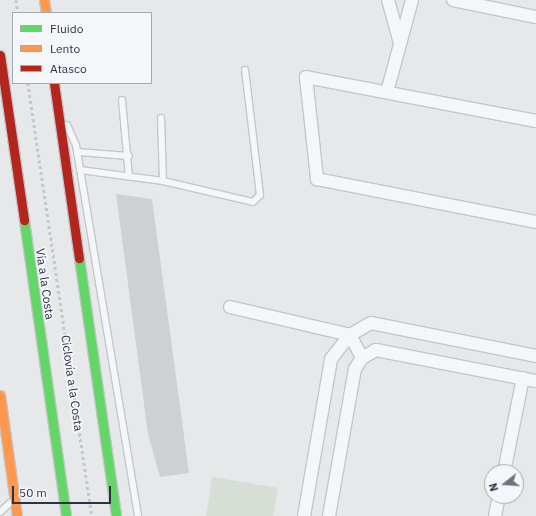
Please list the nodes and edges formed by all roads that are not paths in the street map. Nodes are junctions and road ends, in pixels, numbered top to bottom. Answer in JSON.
{"nodes":[{"id":1,"x":44,"y":0,"type":"edge"},
{"id":2,"x":388,"y":0,"type":"edge"},
{"id":3,"x":412,"y":0,"type":"edge"},
{"id":4,"x":453,"y":0,"type":"edge"},
{"id":5,"x":46,"y":12,"type":"edge"},
{"id":6,"x":536,"y":17,"type":"edge"},
{"id":7,"x":400,"y":44,"type":"junction"},
{"id":8,"x":0,"y":55,"type":"edge"},
{"id":9,"x":245,"y":70,"type":"dead end"},
{"id":10,"x":54,"y":84,"type":"edge"},
{"id":11,"x":387,"y":92,"type":"junction"},
{"id":12,"x":122,"y":100,"type":"dead end"},
{"id":13,"x":57,"y":104,"type":"junction"},
{"id":14,"x":161,"y":118,"type":"dead end"},
{"id":15,"x":536,"y":121,"type":"edge"},
{"id":16,"x":77,"y":152,"type":"junction"},
{"id":17,"x":128,"y":156,"type":"junction"},
{"id":18,"x":80,"y":170,"type":"junction"},
{"id":19,"x":129,"y":177,"type":"junction"},
{"id":20,"x":163,"y":181,"type":"junction"},
{"id":21,"x":536,"y":222,"type":"edge"},
{"id":22,"x":230,"y":307,"type":"dead end"},
{"id":23,"x":350,"y":335,"type":"junction"},
{"id":24,"x":536,"y":356,"type":"edge"},
{"id":25,"x":362,"y":358,"type":"junction"},
{"id":26,"x":523,"y":378,"type":"junction"},
{"id":27,"x":536,"y":381,"type":"edge"},
{"id":28,"x":0,"y":395,"type":"edge"},
{"id":29,"x":0,"y":450,"type":"edge"},
{"id":30,"x":9,"y":460,"type":"junction"},
{"id":31,"x":506,"y":464,"type":"edge"},
{"id":32,"x":15,"y":498,"type":"junction"},
{"id":33,"x":497,"y":504,"type":"edge"},
{"id":34,"x":0,"y":512,"type":"edge"},
{"id":35,"x":17,"y":516,"type":"edge"},
{"id":36,"x":66,"y":516,"type":"edge"},
{"id":37,"x":116,"y":516,"type":"edge"},
{"id":38,"x":138,"y":516,"type":"edge"},
{"id":39,"x":304,"y":516,"type":"edge"},
{"id":40,"x":329,"y":516,"type":"edge"},
{"id":41,"x":495,"y":516,"type":"edge"}],
"edges":[{"from":1,"to":5,"type":"main road"},
{"from":2,"to":7,"type":"street"},
{"from":3,"to":7,"type":"street"},
{"from":4,"to":6,"type":"street"},
{"from":7,"to":11,"type":"street"},
{"from":8,"to":36,"type":"main road","name":"Vía a la Costa"},
{"from":9,"to":20,"type":"lane"},
{"from":10,"to":13,"type":"main road"},
{"from":11,"to":15,"type":"street"},
{"from":11,"to":21,"type":"street"},
{"from":12,"to":17,"type":"lane"},
{"from":13,"to":16,"type":"lane"},
{"from":13,"to":37,"type":"main road"},
{"from":14,"to":20,"type":"lane"},
{"from":16,"to":17,"type":"lane"},
{"from":16,"to":18,"type":"lane"},
{"from":17,"to":19,"type":"lane"},
{"from":18,"to":19,"type":"lane"},
{"from":18,"to":38,"type":"lane"},
{"from":19,"to":20,"type":"lane"},
{"from":22,"to":23,"type":"street"},
{"from":23,"to":24,"type":"street"},
{"from":23,"to":25,"type":"street"},
{"from":23,"to":39,"type":"street"},
{"from":25,"to":26,"type":"street"},
{"from":25,"to":40,"type":"street"},
{"from":26,"to":27,"type":"street"},
{"from":26,"to":31,"type":"street"},
{"from":28,"to":30,"type":"main road"},
{"from":29,"to":30,"type":"street"},
{"from":30,"to":32,"type":"main road"},
{"from":32,"to":34,"type":"lane"},
{"from":32,"to":35,"type":"main road"},
{"from":33,"to":41,"type":"street"}]}
